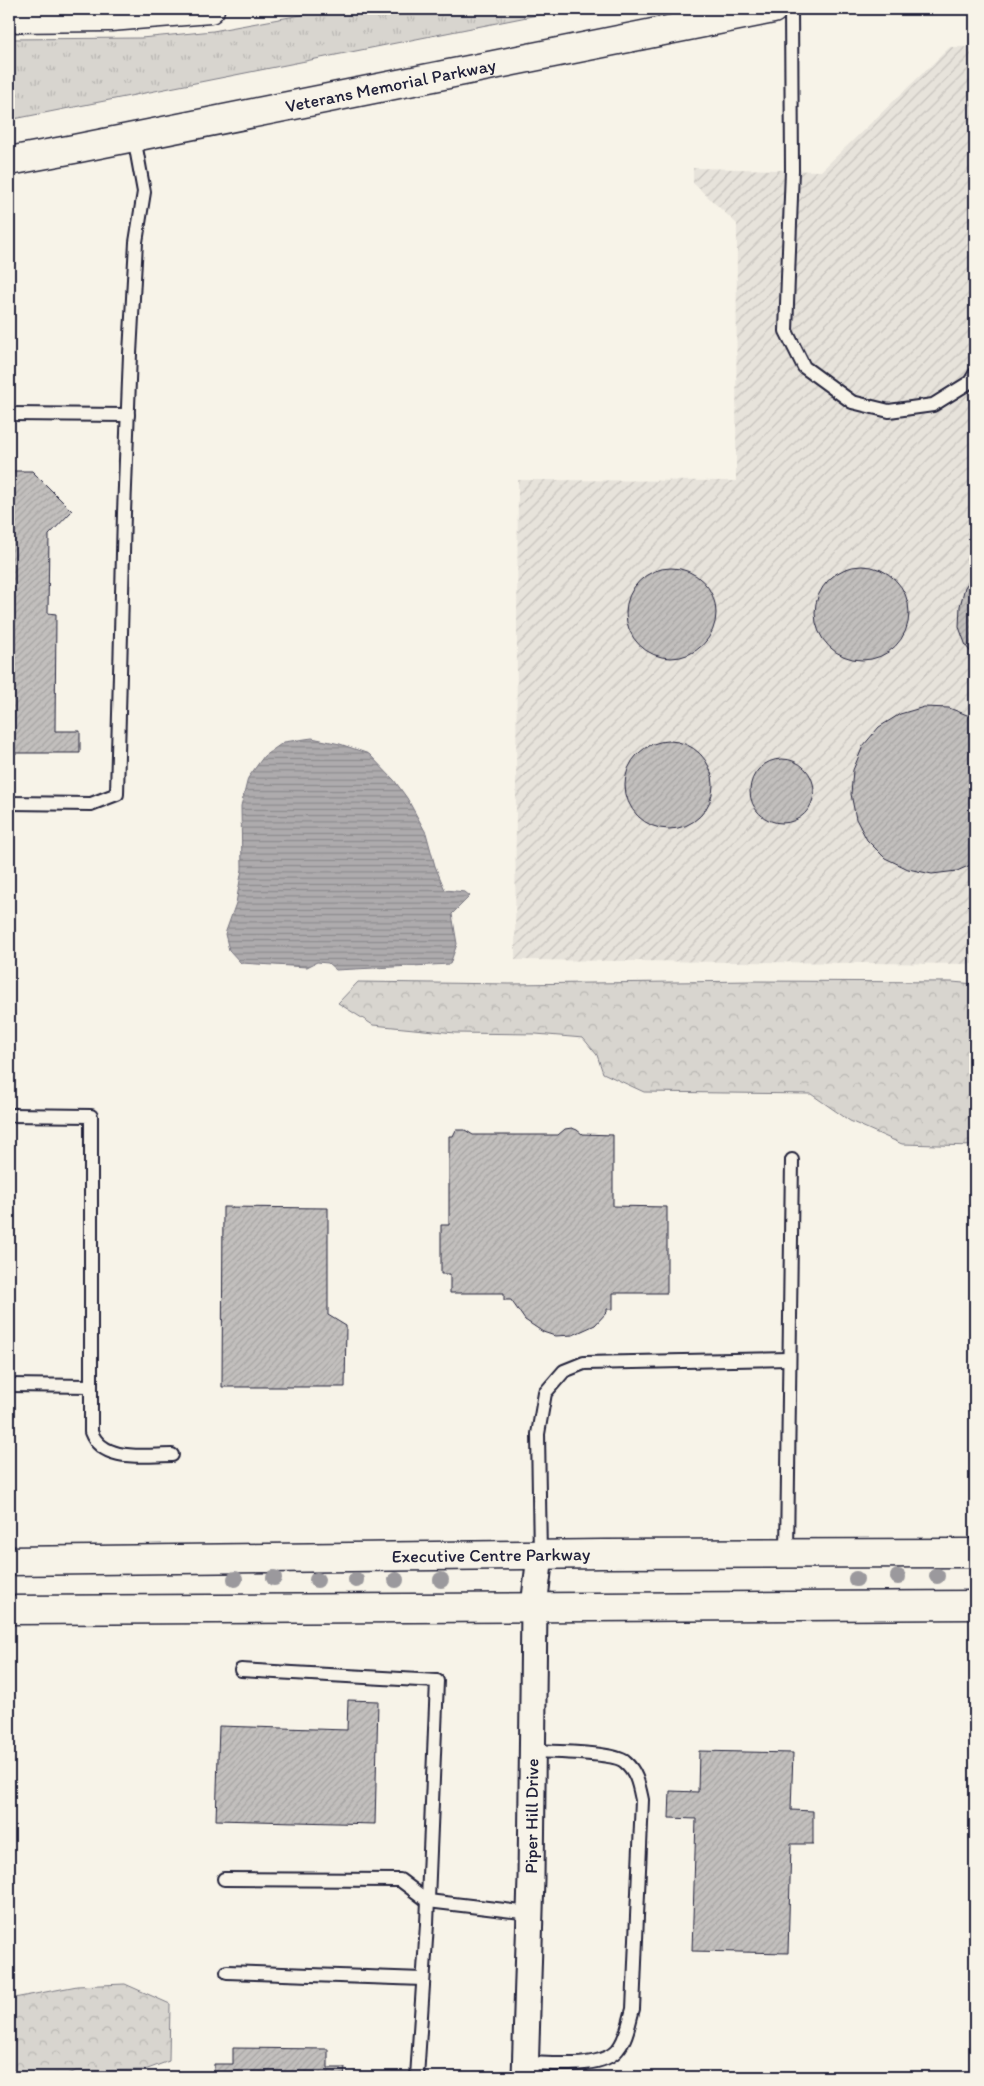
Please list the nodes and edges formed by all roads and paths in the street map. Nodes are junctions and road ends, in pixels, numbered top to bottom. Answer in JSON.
{"nodes":[{"id":1,"x":210,"y":9,"type":"edge"},
{"id":2,"x":773,"y":9,"type":"edge"},
{"id":3,"x":791,"y":9,"type":"edge"},
{"id":4,"x":9,"y":18,"type":"edge"},
{"id":5,"x":134,"y":137,"type":"junction"},
{"id":6,"x":9,"y":161,"type":"edge"},
{"id":7,"x":975,"y":374,"type":"edge"},
{"id":8,"x":9,"y":414,"type":"edge"},
{"id":9,"x":128,"y":415,"type":"junction"},
{"id":10,"x":9,"y":803,"type":"edge"},
{"id":11,"x":9,"y":1115,"type":"edge"},
{"id":12,"x":792,"y":1160,"type":"dead end"},
{"id":13,"x":788,"y":1359,"type":"junction"},
{"id":14,"x":9,"y":1386,"type":"edge"},
{"id":15,"x":90,"y":1386,"type":"junction"},
{"id":16,"x":172,"y":1455,"type":"dead end"},
{"id":17,"x":787,"y":1553,"type":"junction"},
{"id":18,"x":975,"y":1553,"type":"edge"},
{"id":19,"x":540,"y":1555,"type":"junction"},
{"id":20,"x":9,"y":1561,"type":"edge"},
{"id":21,"x":975,"y":1605,"type":"edge"},
{"id":22,"x":534,"y":1607,"type":"junction"},
{"id":23,"x":9,"y":1610,"type":"edge"},
{"id":24,"x":242,"y":1670,"type":"dead end"},
{"id":25,"x":532,"y":1751,"type":"junction"},
{"id":26,"x":224,"y":1879,"type":"dead end"},
{"id":27,"x":428,"y":1901,"type":"junction"},
{"id":28,"x":530,"y":1913,"type":"junction"},
{"id":29,"x":227,"y":1972,"type":"dead end"},
{"id":30,"x":423,"y":1979,"type":"junction"},
{"id":31,"x":525,"y":2070,"type":"edge"},
{"id":32,"x":417,"y":2077,"type":"edge"}],
"edges":[{"from":1,"to":4,"type":"main road"},
{"from":2,"to":5,"type":"main road","name":"Veterans Memorial Parkway"},
{"from":3,"to":7,"type":"lane"},
{"from":5,"to":6,"type":"main road","name":"Veterans Memorial Parkway"},
{"from":5,"to":9,"type":"lane"},
{"from":8,"to":9,"type":"lane"},
{"from":9,"to":10,"type":"lane"},
{"from":11,"to":15,"type":"lane"},
{"from":12,"to":13,"type":"lane"},
{"from":13,"to":17,"type":"lane"},
{"from":13,"to":19,"type":"lane"},
{"from":14,"to":15,"type":"lane"},
{"from":15,"to":16,"type":"lane"},
{"from":17,"to":18,"type":"main road","name":"Executive Centre Parkway"},
{"from":17,"to":19,"type":"main road","name":"Executive Centre Parkway"},
{"from":19,"to":20,"type":"main road","name":"Executive Centre Parkway"},
{"from":19,"to":22,"type":"street","name":"Piper Hill Drive"},
{"from":21,"to":22,"type":"main road"},
{"from":22,"to":23,"type":"main road"},
{"from":22,"to":25,"type":"street","name":"Piper Hill Drive"},
{"from":24,"to":27,"type":"lane"},
{"from":25,"to":28,"type":"street","name":"Piper Hill Drive"},
{"from":25,"to":31,"type":"lane"},
{"from":26,"to":27,"type":"lane"},
{"from":27,"to":28,"type":"lane"},
{"from":27,"to":30,"type":"lane"},
{"from":28,"to":31,"type":"street","name":"Piper Hill Drive"},
{"from":29,"to":30,"type":"lane"},
{"from":30,"to":32,"type":"lane"}]}
